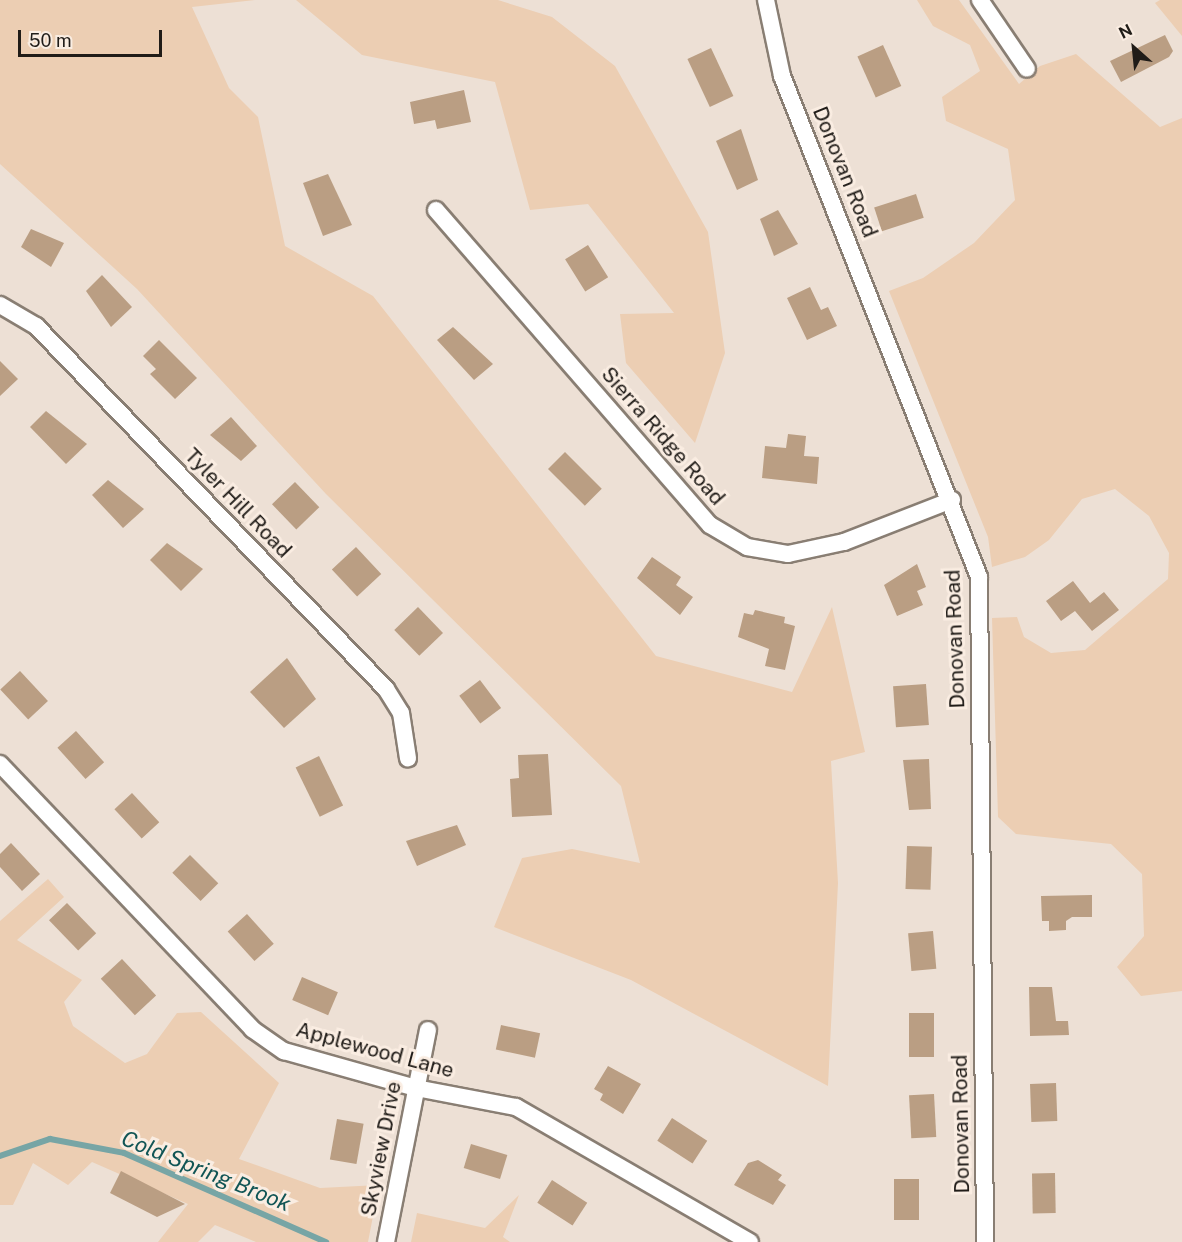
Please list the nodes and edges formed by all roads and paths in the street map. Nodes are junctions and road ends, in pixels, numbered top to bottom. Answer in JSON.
{"nodes":[{"id":1,"x":766,"y":0,"type":"edge"},
{"id":2,"x":980,"y":0,"type":"edge"},
{"id":3,"x":1027,"y":69,"type":"dead end"},
{"id":4,"x":436,"y":210,"type":"dead end"},
{"id":5,"x":0,"y":305,"type":"edge"},
{"id":6,"x":952,"y":500,"type":"junction"},
{"id":7,"x":408,"y":758,"type":"dead end"},
{"id":8,"x":0,"y":764,"type":"edge"},
{"id":9,"x":428,"y":1030,"type":"dead end"},
{"id":10,"x":416,"y":1088,"type":"junction"},
{"id":11,"x":386,"y":1242,"type":"edge"},
{"id":12,"x":750,"y":1242,"type":"edge"},
{"id":13,"x":985,"y":1242,"type":"edge"}],
"edges":[{"from":1,"to":6,"type":"street","name":"Donovan Road"},
{"from":2,"to":3,"type":"street"},
{"from":4,"to":6,"type":"street","name":"Sierra Ridge Road"},
{"from":5,"to":7,"type":"street","name":"Tyler Hill Road"},
{"from":6,"to":13,"type":"street","name":"Donovan Road"},
{"from":8,"to":10,"type":"street","name":"Applewood Lane"},
{"from":9,"to":10,"type":"street","name":"Skyview Drive"},
{"from":10,"to":11,"type":"street","name":"Skyview Drive"},
{"from":10,"to":12,"type":"street","name":"Applewood Lane"}]}
